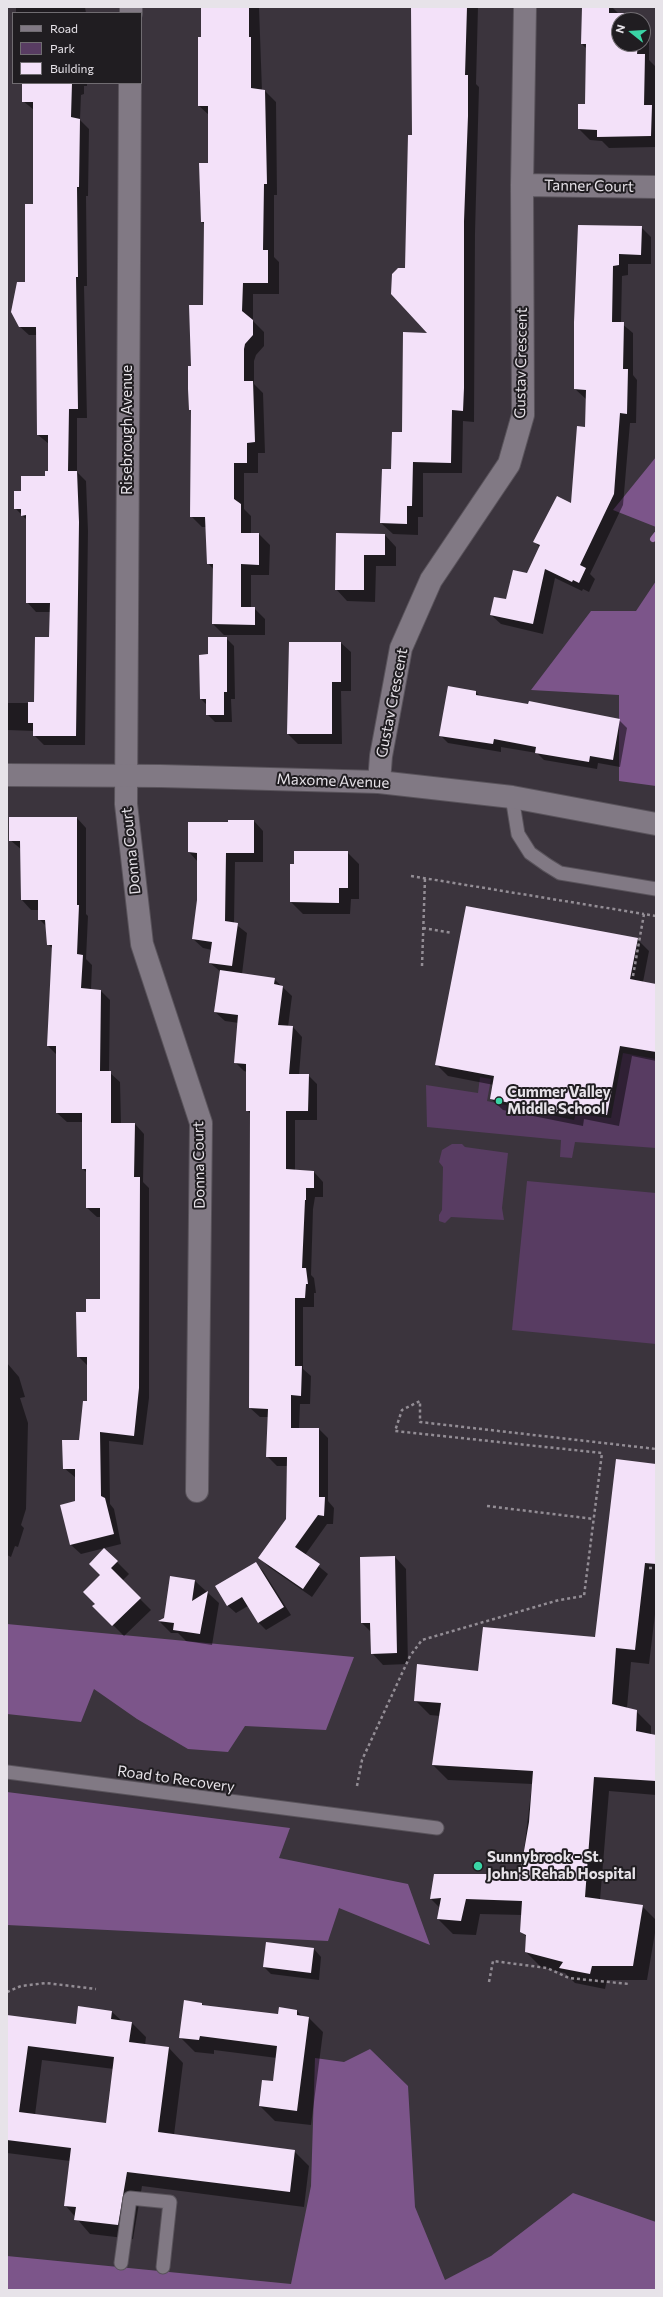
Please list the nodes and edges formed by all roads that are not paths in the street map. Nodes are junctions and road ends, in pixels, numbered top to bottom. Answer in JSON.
{"nodes":[{"id":1,"x":525,"y":7,"type":"edge"},
{"id":2,"x":130,"y":84,"type":"edge"},
{"id":3,"x":522,"y":185,"type":"junction"},
{"id":4,"x":656,"y":187,"type":"edge"},
{"id":5,"x":7,"y":775,"type":"edge"},
{"id":6,"x":125,"y":776,"type":"junction"},
{"id":7,"x":379,"y":782,"type":"junction"},
{"id":8,"x":512,"y":797,"type":"junction"},
{"id":9,"x":656,"y":824,"type":"edge"},
{"id":10,"x":656,"y":889,"type":"edge"},
{"id":11,"x":197,"y":1491,"type":"dead end"},
{"id":12,"x":7,"y":1772,"type":"edge"},
{"id":13,"x":437,"y":1828,"type":"dead end"},
{"id":14,"x":121,"y":2263,"type":"dead end"},
{"id":15,"x":163,"y":2267,"type":"dead end"}],
"edges":[{"from":1,"to":3,"type":"street","name":"Gustav Crescent"},
{"from":2,"to":6,"type":"street","name":"Risebrough Avenue"},
{"from":3,"to":4,"type":"street","name":"Tanner Court"},
{"from":3,"to":7,"type":"street","name":"Gustav Crescent"},
{"from":5,"to":6,"type":"street","name":"Maxome Avenue"},
{"from":6,"to":7,"type":"street","name":"Maxome Avenue"},
{"from":6,"to":11,"type":"street","name":"Donna Court"},
{"from":7,"to":8,"type":"street","name":"Maxome Avenue"},
{"from":8,"to":9,"type":"street","name":"Maxome Avenue"},
{"from":8,"to":10,"type":"lane"},
{"from":12,"to":13,"type":"lane","name":"Road to Recovery"},
{"from":14,"to":15,"type":"lane"}]}
